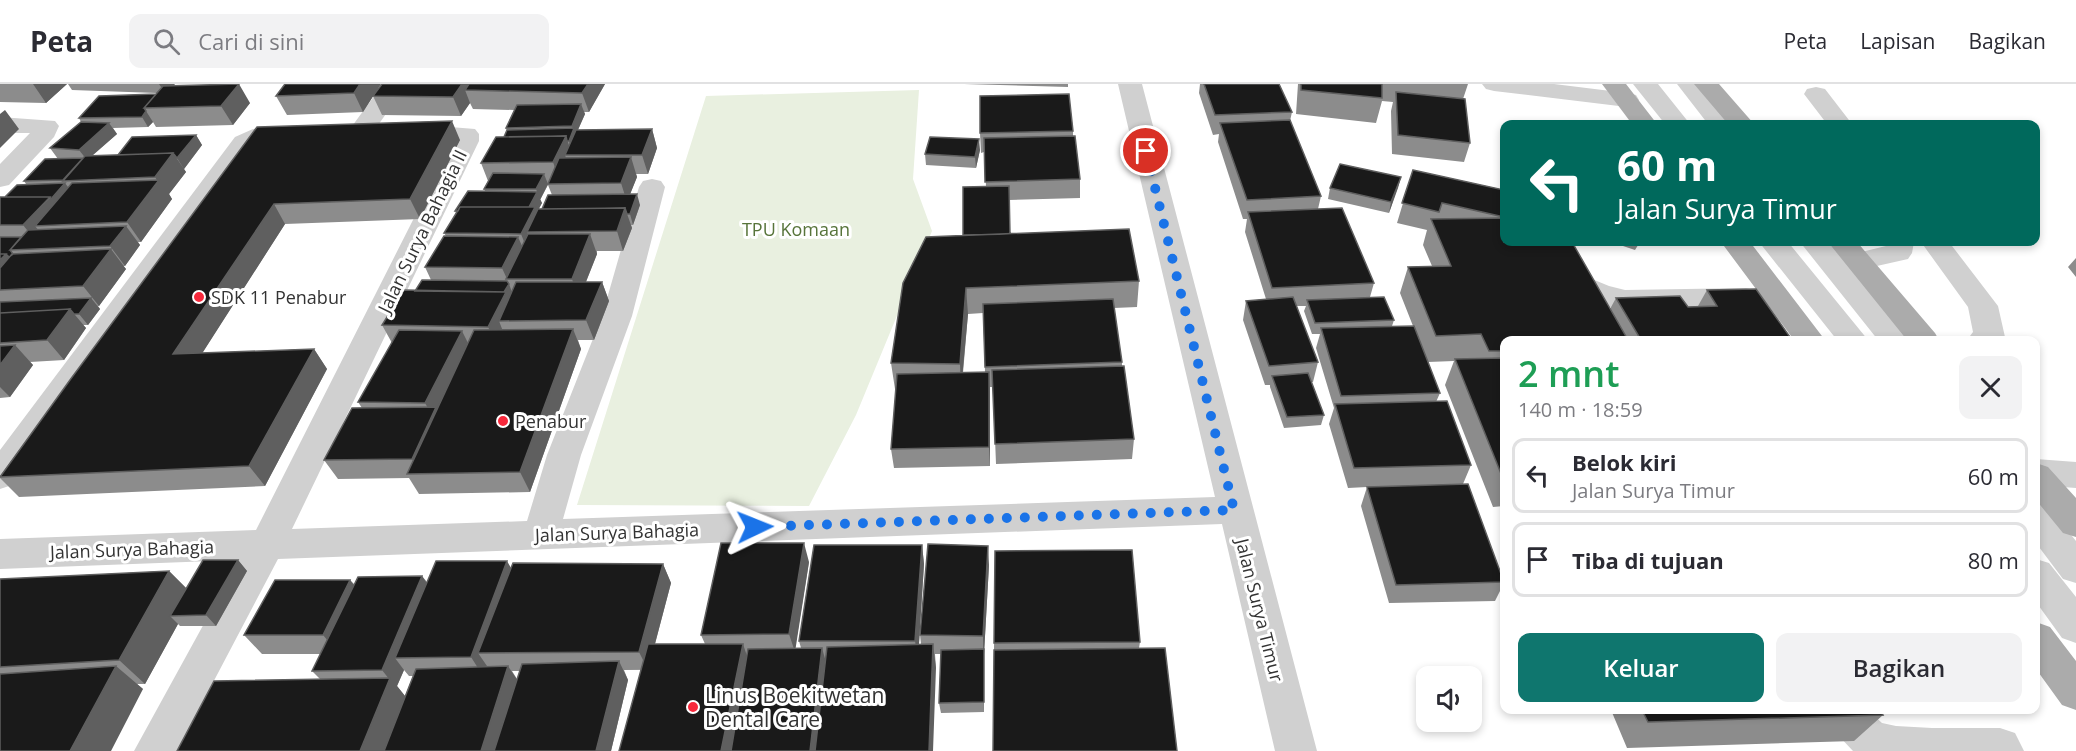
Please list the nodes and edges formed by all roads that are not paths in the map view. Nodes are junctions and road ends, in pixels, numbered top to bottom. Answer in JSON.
{"nodes":[{"id":1,"x":395,"y":84,"type":"edge"},
{"id":2,"x":1130,"y":84,"type":"edge"},
{"id":3,"x":1494,"y":84,"type":"edge"},
{"id":4,"x":1645,"y":84,"type":"edge"},
{"id":5,"x":1689,"y":84,"type":"edge"},
{"id":6,"x":1706,"y":84,"type":"edge"},
{"id":7,"x":1620,"y":92,"type":"edge"},
{"id":8,"x":1816,"y":94,"type":"dead end"},
{"id":9,"x":1642,"y":120,"type":"edge"},
{"id":10,"x":1675,"y":120,"type":"edge"},
{"id":11,"x":1718,"y":120,"type":"edge"},
{"id":12,"x":1738,"y":120,"type":"edge"},
{"id":13,"x":1837,"y":120,"type":"edge"},
{"id":14,"x":0,"y":125,"type":"edge"},
{"id":15,"x":360,"y":133,"type":"junction"},
{"id":16,"x":0,"y":179,"type":"edge"},
{"id":17,"x":652,"y":188,"type":"dead end"},
{"id":18,"x":1738,"y":246,"type":"edge"},
{"id":19,"x":1776,"y":246,"type":"edge"},
{"id":20,"x":1817,"y":246,"type":"edge"},
{"id":21,"x":1900,"y":246,"type":"edge"},
{"id":22,"x":1938,"y":246,"type":"edge"},
{"id":23,"x":1851,"y":251,"type":"edge"},
{"id":24,"x":1570,"y":279,"type":"edge"},
{"id":25,"x":1778,"y":298,"type":"junction"},
{"id":26,"x":1807,"y":336,"type":"edge"},
{"id":27,"x":1850,"y":336,"type":"edge"},
{"id":28,"x":1891,"y":336,"type":"edge"},
{"id":29,"x":1921,"y":336,"type":"edge"},
{"id":30,"x":1990,"y":336,"type":"edge"},
{"id":31,"x":2040,"y":474,"type":"edge"},
{"id":32,"x":2076,"y":475,"type":"edge"},
{"id":33,"x":0,"y":476,"type":"edge"},
{"id":34,"x":2040,"y":479,"type":"edge"},
{"id":35,"x":1234,"y":510,"type":"junction"},
{"id":36,"x":2040,"y":523,"type":"edge"},
{"id":37,"x":2076,"y":523,"type":"edge"},
{"id":38,"x":541,"y":535,"type":"junction"},
{"id":39,"x":267,"y":544,"type":"junction"},
{"id":40,"x":0,"y":554,"type":"edge"},
{"id":41,"x":2076,"y":568,"type":"edge"},
{"id":42,"x":2040,"y":579,"type":"edge"},
{"id":43,"x":2076,"y":626,"type":"edge"},
{"id":44,"x":2040,"y":644,"type":"edge"},
{"id":45,"x":2076,"y":692,"type":"edge"},
{"id":46,"x":1847,"y":714,"type":"edge"},
{"id":47,"x":156,"y":751,"type":"edge"},
{"id":48,"x":1296,"y":751,"type":"edge"},
{"id":49,"x":2003,"y":751,"type":"edge"}],
"edges":[{"from":1,"to":15,"type":"street"},
{"from":2,"to":35,"type":"street","name":"Jalan Surya Timur"},
{"from":3,"to":7,"type":"street"},
{"from":4,"to":10,"type":"street"},
{"from":5,"to":11,"type":"street"},
{"from":6,"to":12,"type":"main road"},
{"from":7,"to":9,"type":"main road"},
{"from":8,"to":13,"type":"street"},
{"from":14,"to":16,"type":"street"},
{"from":15,"to":33,"type":"street","name":"Jalan Surya Bahagia II"},
{"from":15,"to":39,"type":"street","name":"Jalan Surya Bahagia II"},
{"from":17,"to":38,"type":"street"},
{"from":18,"to":25,"type":"main road"},
{"from":19,"to":27,"type":"street"},
{"from":20,"to":28,"type":"street"},
{"from":21,"to":23,"type":"street"},
{"from":22,"to":30,"type":"street"},
{"from":23,"to":29,"type":"main road"},
{"from":24,"to":25,"type":"street"},
{"from":25,"to":26,"type":"main road"},
{"from":31,"to":32,"type":"street"},
{"from":34,"to":37,"type":"main road"},
{"from":35,"to":38,"type":"street","name":"Jalan Surya Bahagia"},
{"from":35,"to":48,"type":"street","name":"Jalan Surya Timur"},
{"from":36,"to":41,"type":"street"},
{"from":38,"to":39,"type":"street","name":"Jalan Surya Bahagia"},
{"from":39,"to":40,"type":"street","name":"Jalan Surya Bahagia"},
{"from":39,"to":47,"type":"street"},
{"from":42,"to":43,"type":"street"},
{"from":44,"to":45,"type":"main road"},
{"from":46,"to":49,"type":"street"}]}
